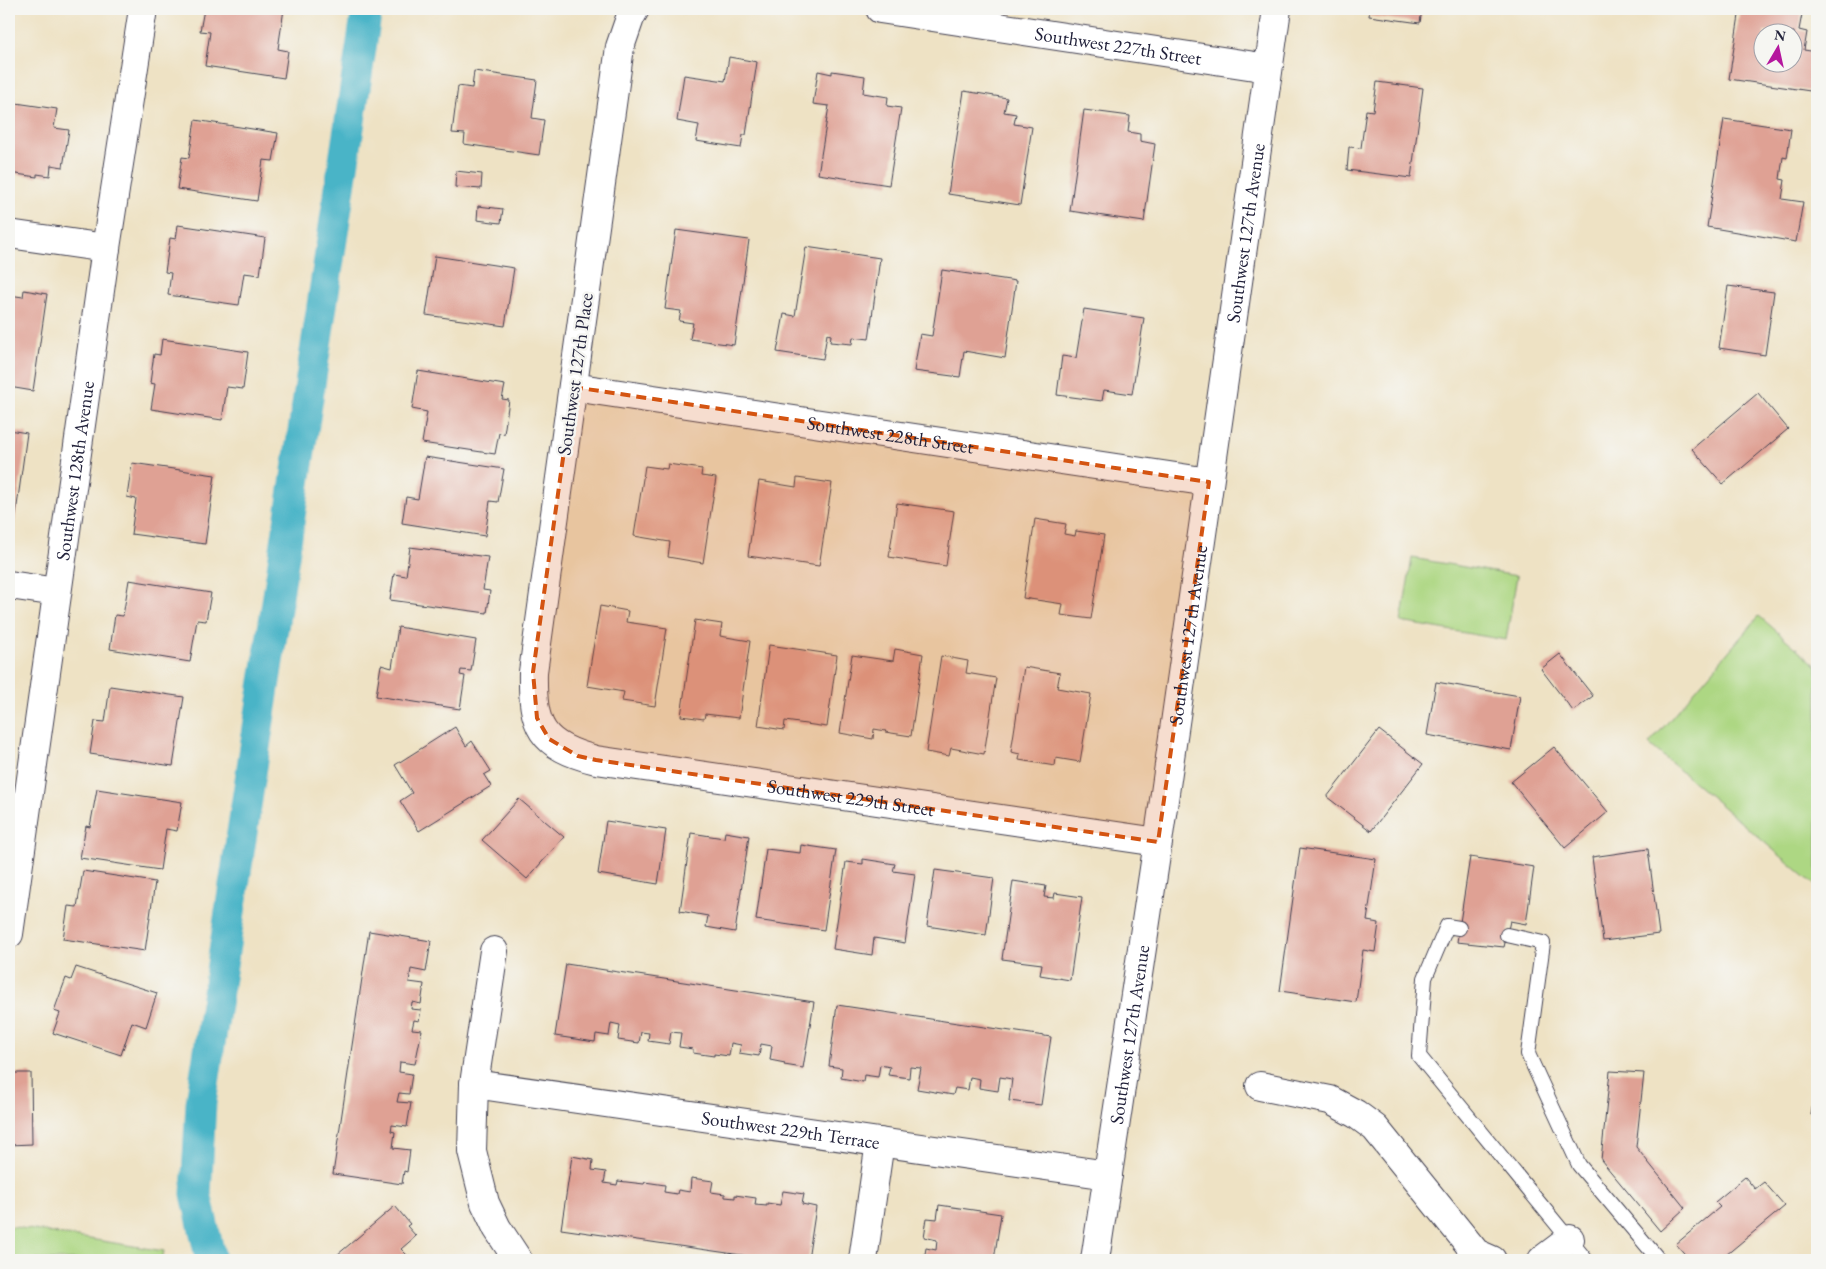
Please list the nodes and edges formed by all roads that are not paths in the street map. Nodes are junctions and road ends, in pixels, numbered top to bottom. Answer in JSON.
{"nodes":[{"id":1,"x":143,"y":9,"type":"edge"},
{"id":2,"x":635,"y":9,"type":"edge"},
{"id":3,"x":880,"y":9,"type":"edge"},
{"id":4,"x":1277,"y":9,"type":"edge"},
{"id":5,"x":1268,"y":68,"type":"junction"},
{"id":6,"x":9,"y":234,"type":"edge"},
{"id":7,"x":106,"y":248,"type":"junction"},
{"id":8,"x":573,"y":387,"type":"junction"},
{"id":9,"x":1209,"y":482,"type":"junction"},
{"id":10,"x":9,"y":585,"type":"edge"},
{"id":11,"x":57,"y":592,"type":"junction"},
{"id":12,"x":549,"y":739,"type":"joint"},
{"id":13,"x":1158,"y":842,"type":"junction"},
{"id":14,"x":1459,"y":928,"type":"dead end"},
{"id":15,"x":9,"y":934,"type":"edge"},
{"id":16,"x":1507,"y":935,"type":"dead end"},
{"id":17,"x":494,"y":950,"type":"dead end"},
{"id":18,"x":474,"y":1084,"type":"junction"},
{"id":19,"x":1260,"y":1086,"type":"dead end"},
{"id":20,"x":880,"y":1142,"type":"junction"},
{"id":21,"x":1108,"y":1176,"type":"junction"},
{"id":22,"x":1570,"y":1239,"type":"junction"},
{"id":23,"x":518,"y":1260,"type":"edge"},
{"id":24,"x":863,"y":1260,"type":"edge"},
{"id":25,"x":1096,"y":1260,"type":"edge"},
{"id":26,"x":1492,"y":1260,"type":"edge"},
{"id":27,"x":1542,"y":1260,"type":"edge"},
{"id":28,"x":1586,"y":1260,"type":"edge"},
{"id":29,"x":1659,"y":1260,"type":"edge"}],
"edges":[{"from":1,"to":7,"type":"street","name":"Southwest 128th Avenue"},
{"from":2,"to":8,"type":"street","name":"Southwest 127th Place"},
{"from":3,"to":5,"type":"street","name":"Southwest 227th Street"},
{"from":4,"to":5,"type":"street","name":"Southwest 127th Avenue"},
{"from":5,"to":9,"type":"street","name":"Southwest 127th Avenue"},
{"from":6,"to":7,"type":"street"},
{"from":7,"to":11,"type":"street","name":"Southwest 128th Avenue"},
{"from":8,"to":9,"type":"street","name":"Southwest 228th Street"},
{"from":8,"to":12,"type":"street","name":"Southwest 127th Place"},
{"from":9,"to":13,"type":"street","name":"Southwest 127th Avenue"},
{"from":10,"to":11,"type":"street"},
{"from":11,"to":15,"type":"street","name":"Southwest 128th Avenue"},
{"from":12,"to":13,"type":"street","name":"Southwest 229th Street"},
{"from":13,"to":21,"type":"street","name":"Southwest 127th Avenue"},
{"from":14,"to":22,"type":"lane"},
{"from":16,"to":29,"type":"lane"},
{"from":17,"to":18,"type":"street"},
{"from":18,"to":20,"type":"street","name":"Southwest 229th Terrace"},
{"from":18,"to":23,"type":"street"},
{"from":19,"to":26,"type":"street"},
{"from":20,"to":21,"type":"street","name":"Southwest 229th Terrace"},
{"from":20,"to":24,"type":"street"},
{"from":21,"to":25,"type":"street","name":"Southwest 127th Avenue"},
{"from":22,"to":27,"type":"street"},
{"from":22,"to":28,"type":"lane"}]}
